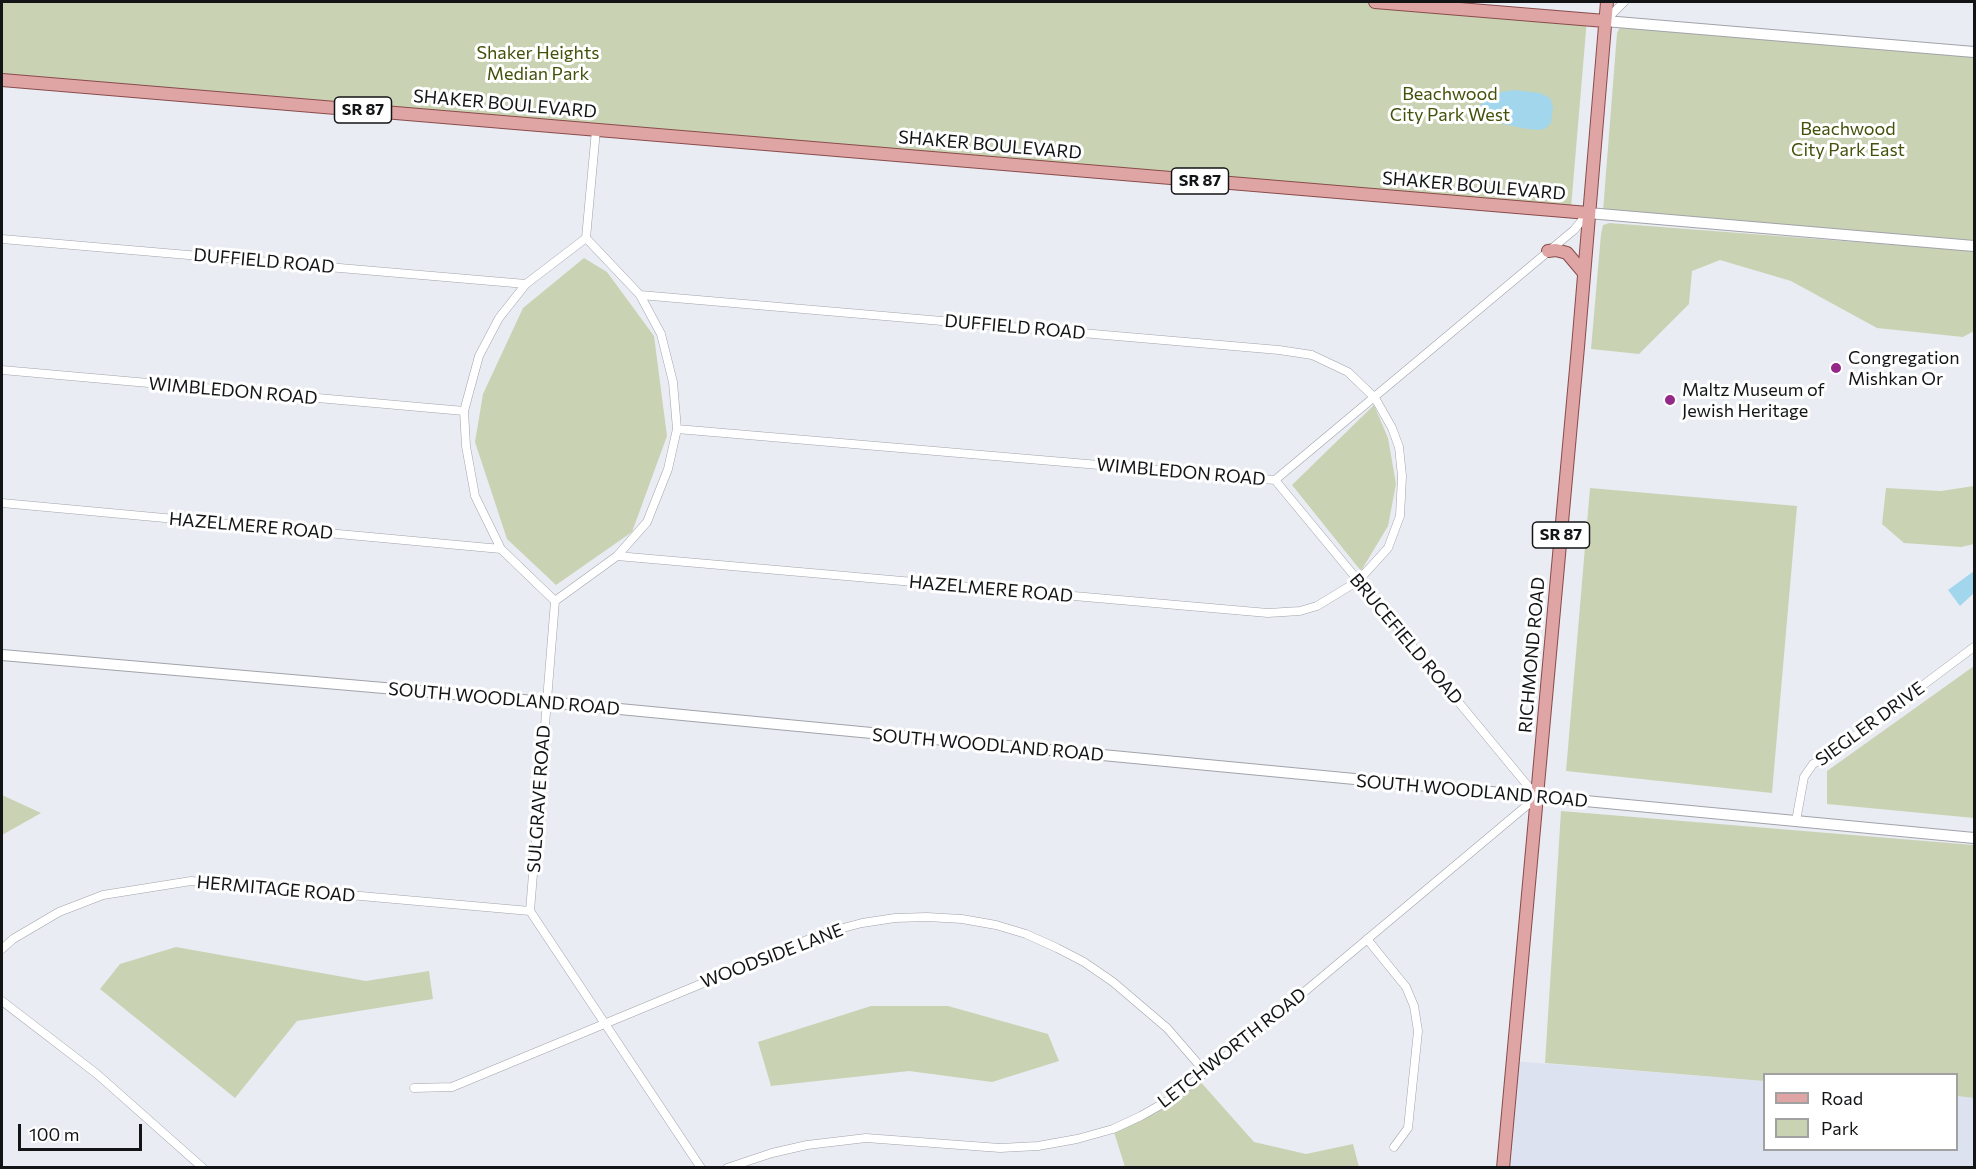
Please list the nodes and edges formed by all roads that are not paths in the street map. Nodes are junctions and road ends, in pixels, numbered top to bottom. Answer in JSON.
{"nodes":[{"id":1,"x":1375,"y":2,"type":"edge"},
{"id":2,"x":1606,"y":2,"type":"edge"},
{"id":3,"x":1624,"y":2,"type":"edge"},
{"id":4,"x":1605,"y":21,"type":"junction"},
{"id":5,"x":1974,"y":52,"type":"edge"},
{"id":6,"x":2,"y":80,"type":"edge"},
{"id":7,"x":596,"y":130,"type":"junction"},
{"id":8,"x":1588,"y":213,"type":"junction"},
{"id":9,"x":586,"y":238,"type":"junction"},
{"id":10,"x":2,"y":239,"type":"edge"},
{"id":11,"x":1974,"y":246,"type":"edge"},
{"id":12,"x":1548,"y":251,"type":"junction"},
{"id":13,"x":1583,"y":272,"type":"junction"},
{"id":14,"x":526,"y":284,"type":"junction"},
{"id":15,"x":640,"y":295,"type":"junction"},
{"id":16,"x":2,"y":370,"type":"edge"},
{"id":17,"x":1375,"y":398,"type":"junction"},
{"id":18,"x":464,"y":411,"type":"junction"},
{"id":19,"x":677,"y":429,"type":"junction"},
{"id":20,"x":1275,"y":480,"type":"junction"},
{"id":21,"x":2,"y":503,"type":"edge"},
{"id":22,"x":501,"y":549,"type":"junction"},
{"id":23,"x":617,"y":556,"type":"junction"},
{"id":24,"x":1358,"y":581,"type":"junction"},
{"id":25,"x":555,"y":601,"type":"junction"},
{"id":26,"x":1974,"y":647,"type":"edge"},
{"id":27,"x":2,"y":655,"type":"edge"},
{"id":28,"x":546,"y":702,"type":"junction"},
{"id":29,"x":1536,"y":797,"type":"junction"},
{"id":30,"x":1796,"y":821,"type":"junction"},
{"id":31,"x":1974,"y":838,"type":"edge"},
{"id":32,"x":530,"y":910,"type":"junction"},
{"id":33,"x":1367,"y":939,"type":"junction"},
{"id":34,"x":2,"y":949,"type":"edge"},
{"id":35,"x":2,"y":1002,"type":"edge"},
{"id":36,"x":605,"y":1024,"type":"junction"},
{"id":37,"x":1206,"y":1073,"type":"junction"},
{"id":38,"x":414,"y":1088,"type":"dead end"},
{"id":39,"x":1394,"y":1147,"type":"dead end"},
{"id":40,"x":203,"y":1167,"type":"edge"},
{"id":41,"x":701,"y":1167,"type":"edge"},
{"id":42,"x":727,"y":1167,"type":"edge"},
{"id":43,"x":1503,"y":1167,"type":"edge"}],
"edges":[{"from":1,"to":4,"type":"main road"},
{"from":2,"to":4,"type":"main road","name":"RICHMOND ROAD"},
{"from":3,"to":4,"type":"street"},
{"from":4,"to":5,"type":"street"},
{"from":4,"to":8,"type":"main road","name":"RICHMOND ROAD","number":"SR 87"},
{"from":6,"to":7,"type":"main road","name":"SHAKER BOULEVARD","number":"SR 87"},
{"from":7,"to":8,"type":"main road","name":"SHAKER BOULEVARD","number":"SR 87"},
{"from":7,"to":9,"type":"street"},
{"from":8,"to":11,"type":"street","name":"SHAKER BOULEVARD"},
{"from":8,"to":12,"type":"street","name":"WIMBLEDON ROAD"},
{"from":8,"to":13,"type":"main road","name":"RICHMOND ROAD","number":"SR 87"},
{"from":9,"to":14,"type":"street"},
{"from":9,"to":15,"type":"street"},
{"from":10,"to":14,"type":"street","name":"DUFFIELD ROAD"},
{"from":12,"to":13,"type":"main road"},
{"from":12,"to":17,"type":"street","name":"WIMBLEDON ROAD"},
{"from":13,"to":29,"type":"main road","name":"RICHMOND ROAD","number":"SR 87"},
{"from":14,"to":18,"type":"street"},
{"from":15,"to":17,"type":"street","name":"DUFFIELD ROAD"},
{"from":15,"to":19,"type":"street"},
{"from":16,"to":18,"type":"street","name":"WIMBLEDON ROAD"},
{"from":17,"to":20,"type":"street","name":"WIMBLEDON ROAD"},
{"from":17,"to":24,"type":"street","name":"DUFFIELD ROAD"},
{"from":18,"to":22,"type":"street"},
{"from":19,"to":20,"type":"street","name":"WIMBLEDON ROAD"},
{"from":19,"to":23,"type":"street"},
{"from":20,"to":24,"type":"street","name":"BRUCEFIELD ROAD"},
{"from":21,"to":22,"type":"street","name":"HAZELMERE ROAD"},
{"from":22,"to":25,"type":"street"},
{"from":23,"to":24,"type":"street","name":"HAZELMERE ROAD"},
{"from":23,"to":25,"type":"street"},
{"from":24,"to":29,"type":"street","name":"BRUCEFIELD ROAD"},
{"from":25,"to":28,"type":"street","name":"SULGRAVE ROAD"},
{"from":26,"to":30,"type":"street","name":"SIEGLER DRIVE"},
{"from":27,"to":28,"type":"street","name":"SOUTH WOODLAND ROAD"},
{"from":28,"to":29,"type":"street","name":"SOUTH WOODLAND ROAD"},
{"from":28,"to":32,"type":"street","name":"SULGRAVE ROAD"},
{"from":29,"to":30,"type":"street","name":"SOUTH WOODLAND ROAD"},
{"from":29,"to":33,"type":"street","name":"LETCHWORTH ROAD"},
{"from":29,"to":43,"type":"main road","name":"RICHMOND ROAD","number":"SR 87"},
{"from":30,"to":31,"type":"street","name":"SOUTH WOODLAND ROAD"},
{"from":32,"to":34,"type":"street","name":"HERMITAGE ROAD"},
{"from":32,"to":36,"type":"street"},
{"from":33,"to":37,"type":"street","name":"LETCHWORTH ROAD"},
{"from":33,"to":39,"type":"street"},
{"from":35,"to":40,"type":"street"},
{"from":36,"to":37,"type":"street","name":"WOODSIDE LANE"},
{"from":36,"to":38,"type":"street","name":"WOODSIDE LANE"},
{"from":36,"to":41,"type":"street"},
{"from":37,"to":42,"type":"street","name":"LETCHWORTH ROAD"}]}
